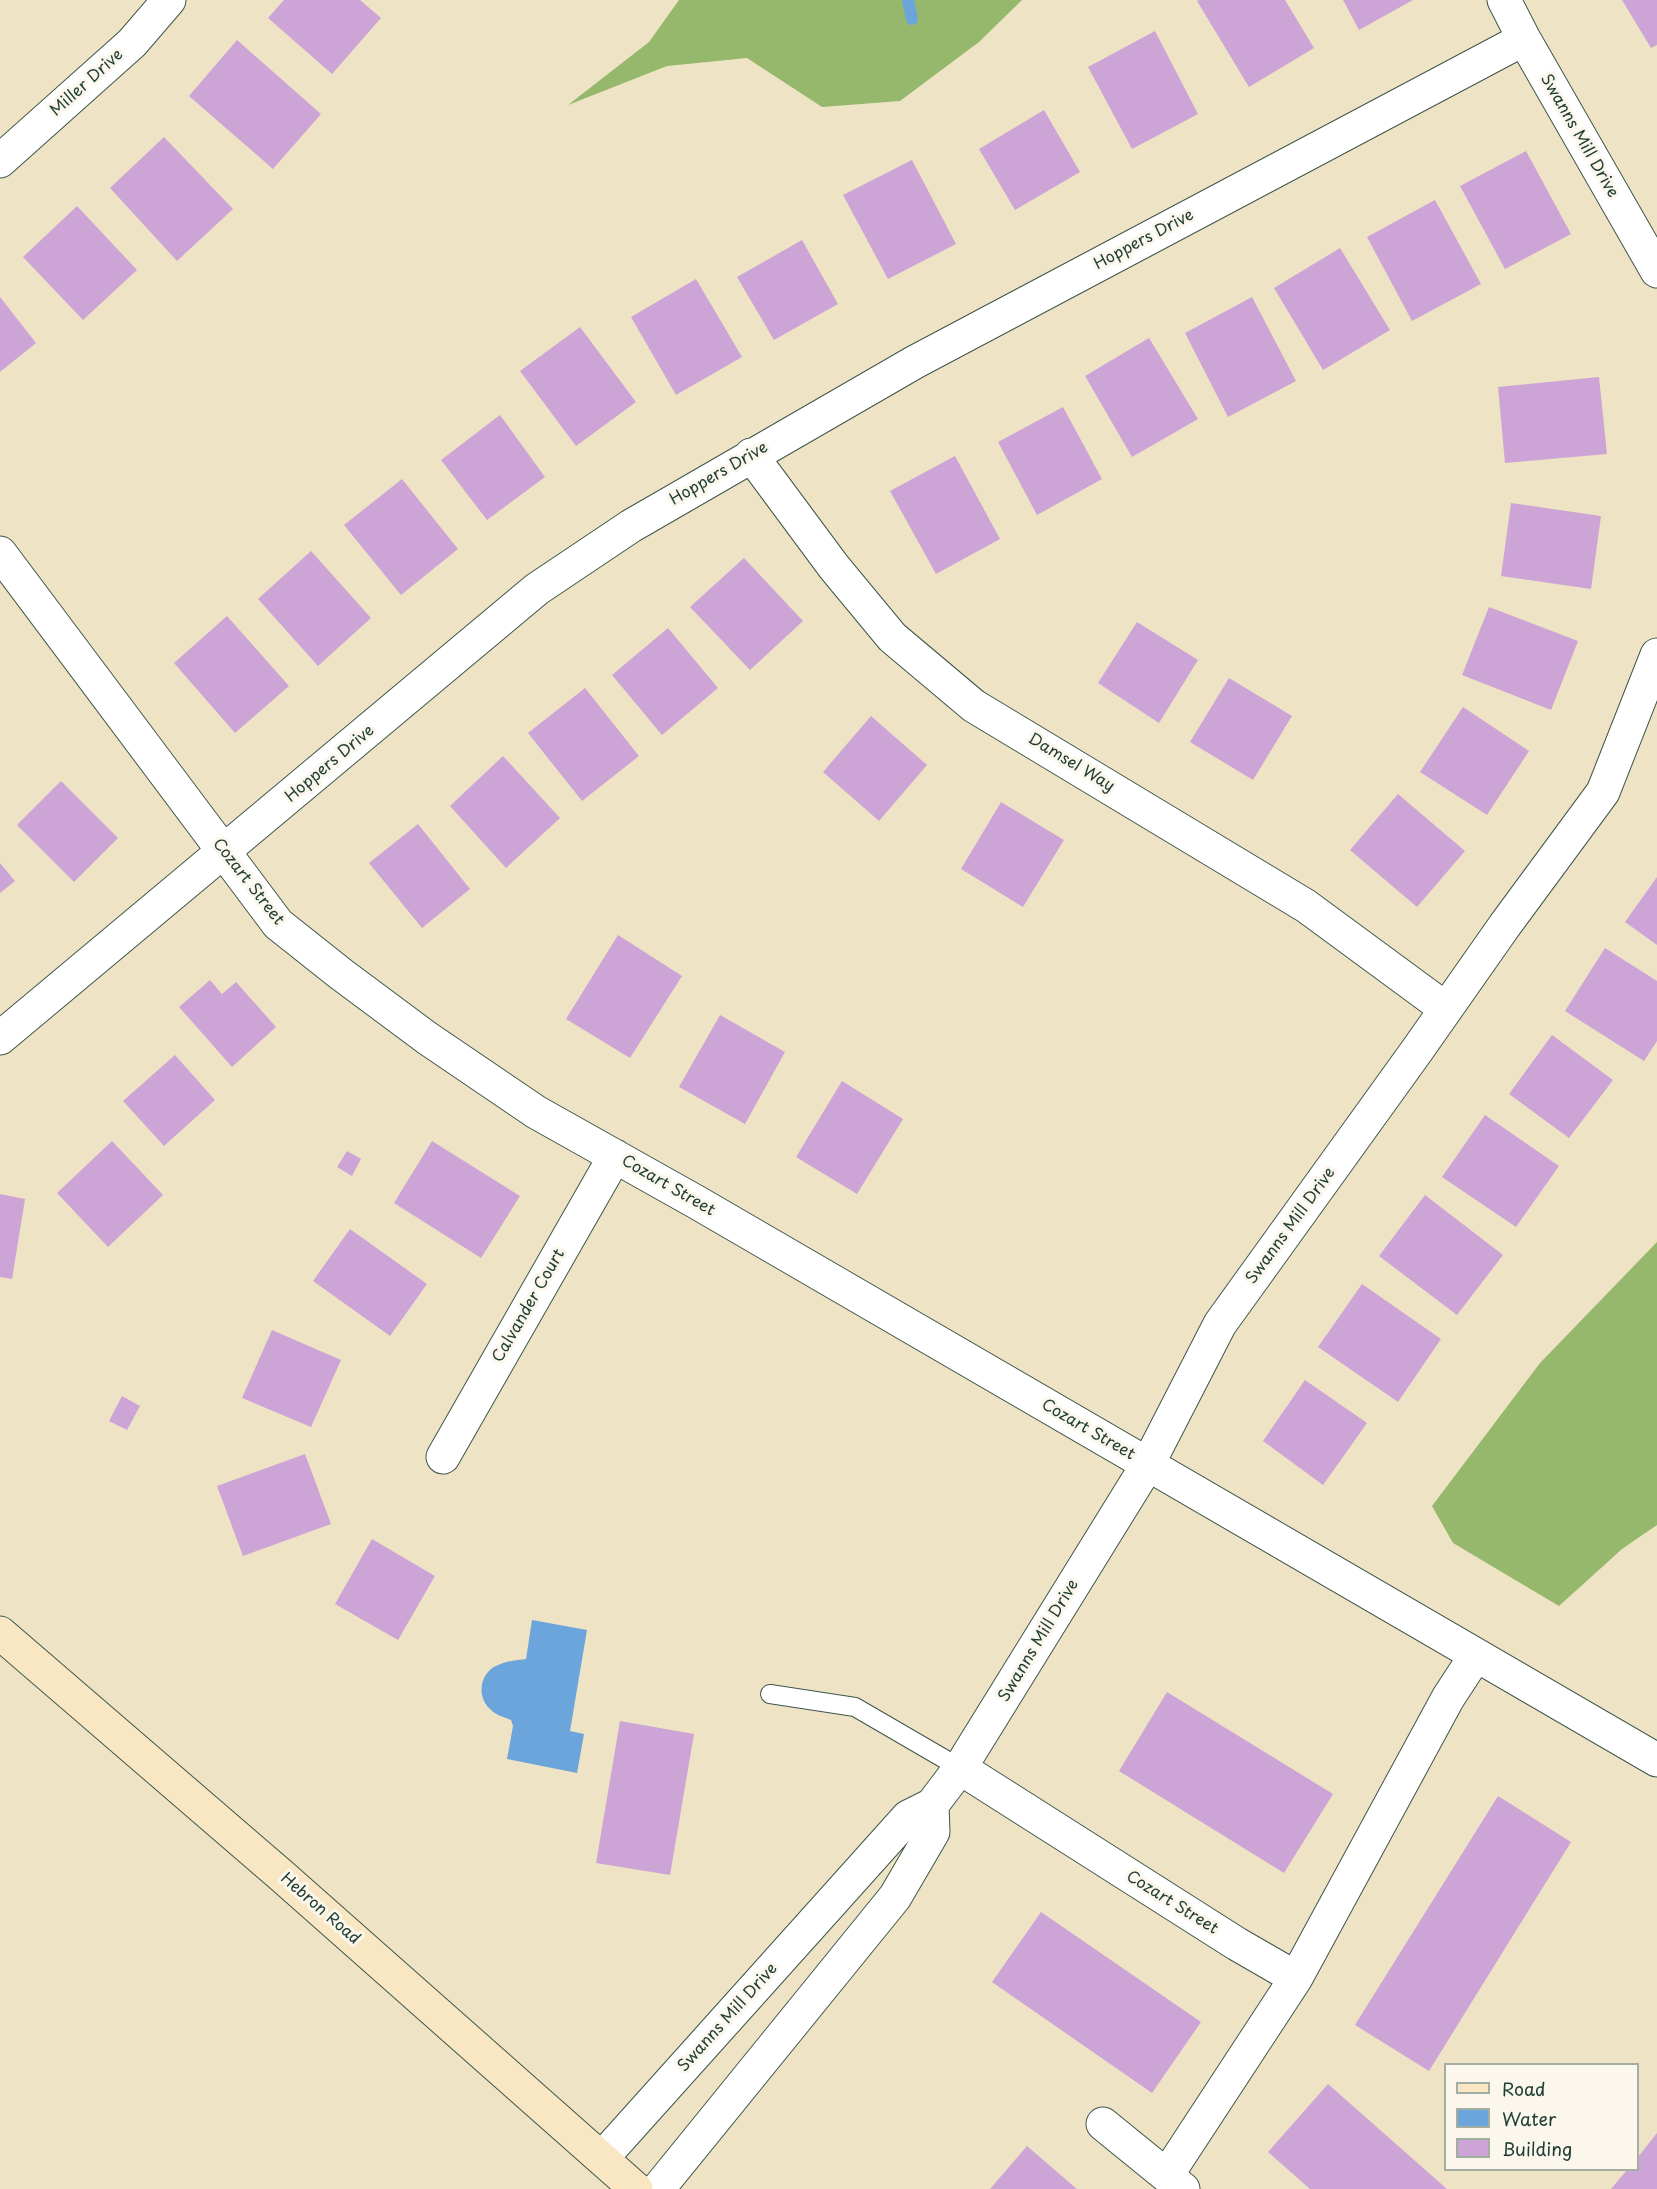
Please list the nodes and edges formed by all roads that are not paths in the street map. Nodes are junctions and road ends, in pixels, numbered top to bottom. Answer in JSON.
{"nodes":[{"id":1,"x":169,"y":0,"type":"edge"},
{"id":2,"x":1504,"y":0,"type":"edge"},
{"id":3,"x":1524,"y":39,"type":"junction"},
{"id":4,"x":0,"y":161,"type":"edge"},
{"id":5,"x":1657,"y":271,"type":"edge"},
{"id":6,"x":751,"y":455,"type":"junction"},
{"id":7,"x":0,"y":553,"type":"edge"},
{"id":8,"x":1657,"y":655,"type":"edge"},
{"id":9,"x":224,"y":853,"type":"junction"},
{"id":10,"x":1446,"y":1009,"type":"junction"},
{"id":11,"x":0,"y":1038,"type":"edge"},
{"id":12,"x":615,"y":1156,"type":"junction"},
{"id":13,"x":443,"y":1457,"type":"dead end"},
{"id":14,"x":1148,"y":1464,"type":"junction"},
{"id":15,"x":0,"y":1633,"type":"edge"},
{"id":16,"x":1476,"y":1655,"type":"junction"},
{"id":17,"x":770,"y":1694,"type":"dead end"},
{"id":18,"x":1657,"y":1760,"type":"edge"},
{"id":19,"x":960,"y":1768,"type":"junction"},
{"id":20,"x":932,"y":1805,"type":"junction"},
{"id":21,"x":1296,"y":1978,"type":"junction"},
{"id":22,"x":1103,"y":2124,"type":"dead end"},
{"id":23,"x":602,"y":2158,"type":"junction"},
{"id":24,"x":1175,"y":2182,"type":"edge"},
{"id":25,"x":636,"y":2189,"type":"edge"},
{"id":26,"x":658,"y":2189,"type":"edge"}],
"edges":[{"from":1,"to":4,"type":"street","name":"Miller Drive"},
{"from":2,"to":3,"type":"street","name":"Swanns Mill Drive"},
{"from":3,"to":5,"type":"street","name":"Swanns Mill Drive"},
{"from":3,"to":6,"type":"street","name":"Hoppers Drive"},
{"from":6,"to":9,"type":"street","name":"Hoppers Drive"},
{"from":6,"to":10,"type":"street","name":"Damsel Way"},
{"from":7,"to":9,"type":"street","name":"Cozart Street"},
{"from":8,"to":10,"type":"street","name":"Swanns Mill Drive"},
{"from":9,"to":11,"type":"street","name":"Hoppers Drive"},
{"from":9,"to":12,"type":"street","name":"Cozart Street"},
{"from":10,"to":14,"type":"street","name":"Swanns Mill Drive"},
{"from":12,"to":13,"type":"street","name":"Calvander Court"},
{"from":12,"to":14,"type":"street","name":"Cozart Street"},
{"from":14,"to":16,"type":"street","name":"Cozart Street"},
{"from":14,"to":19,"type":"street","name":"Swanns Mill Drive"},
{"from":15,"to":23,"type":"street","name":"Hebron Road"},
{"from":16,"to":18,"type":"street","name":"Cozart Street"},
{"from":16,"to":21,"type":"street"},
{"from":17,"to":19,"type":"lane"},
{"from":19,"to":20,"type":"street","name":"Swanns Mill Drive"},
{"from":19,"to":21,"type":"street","name":"Cozart Street"},
{"from":20,"to":23,"type":"street","name":"Swanns Mill Drive"},
{"from":20,"to":26,"type":"street"},
{"from":21,"to":24,"type":"street"},
{"from":22,"to":24,"type":"street"},
{"from":23,"to":25,"type":"street","name":"Hebron Road"}]}
